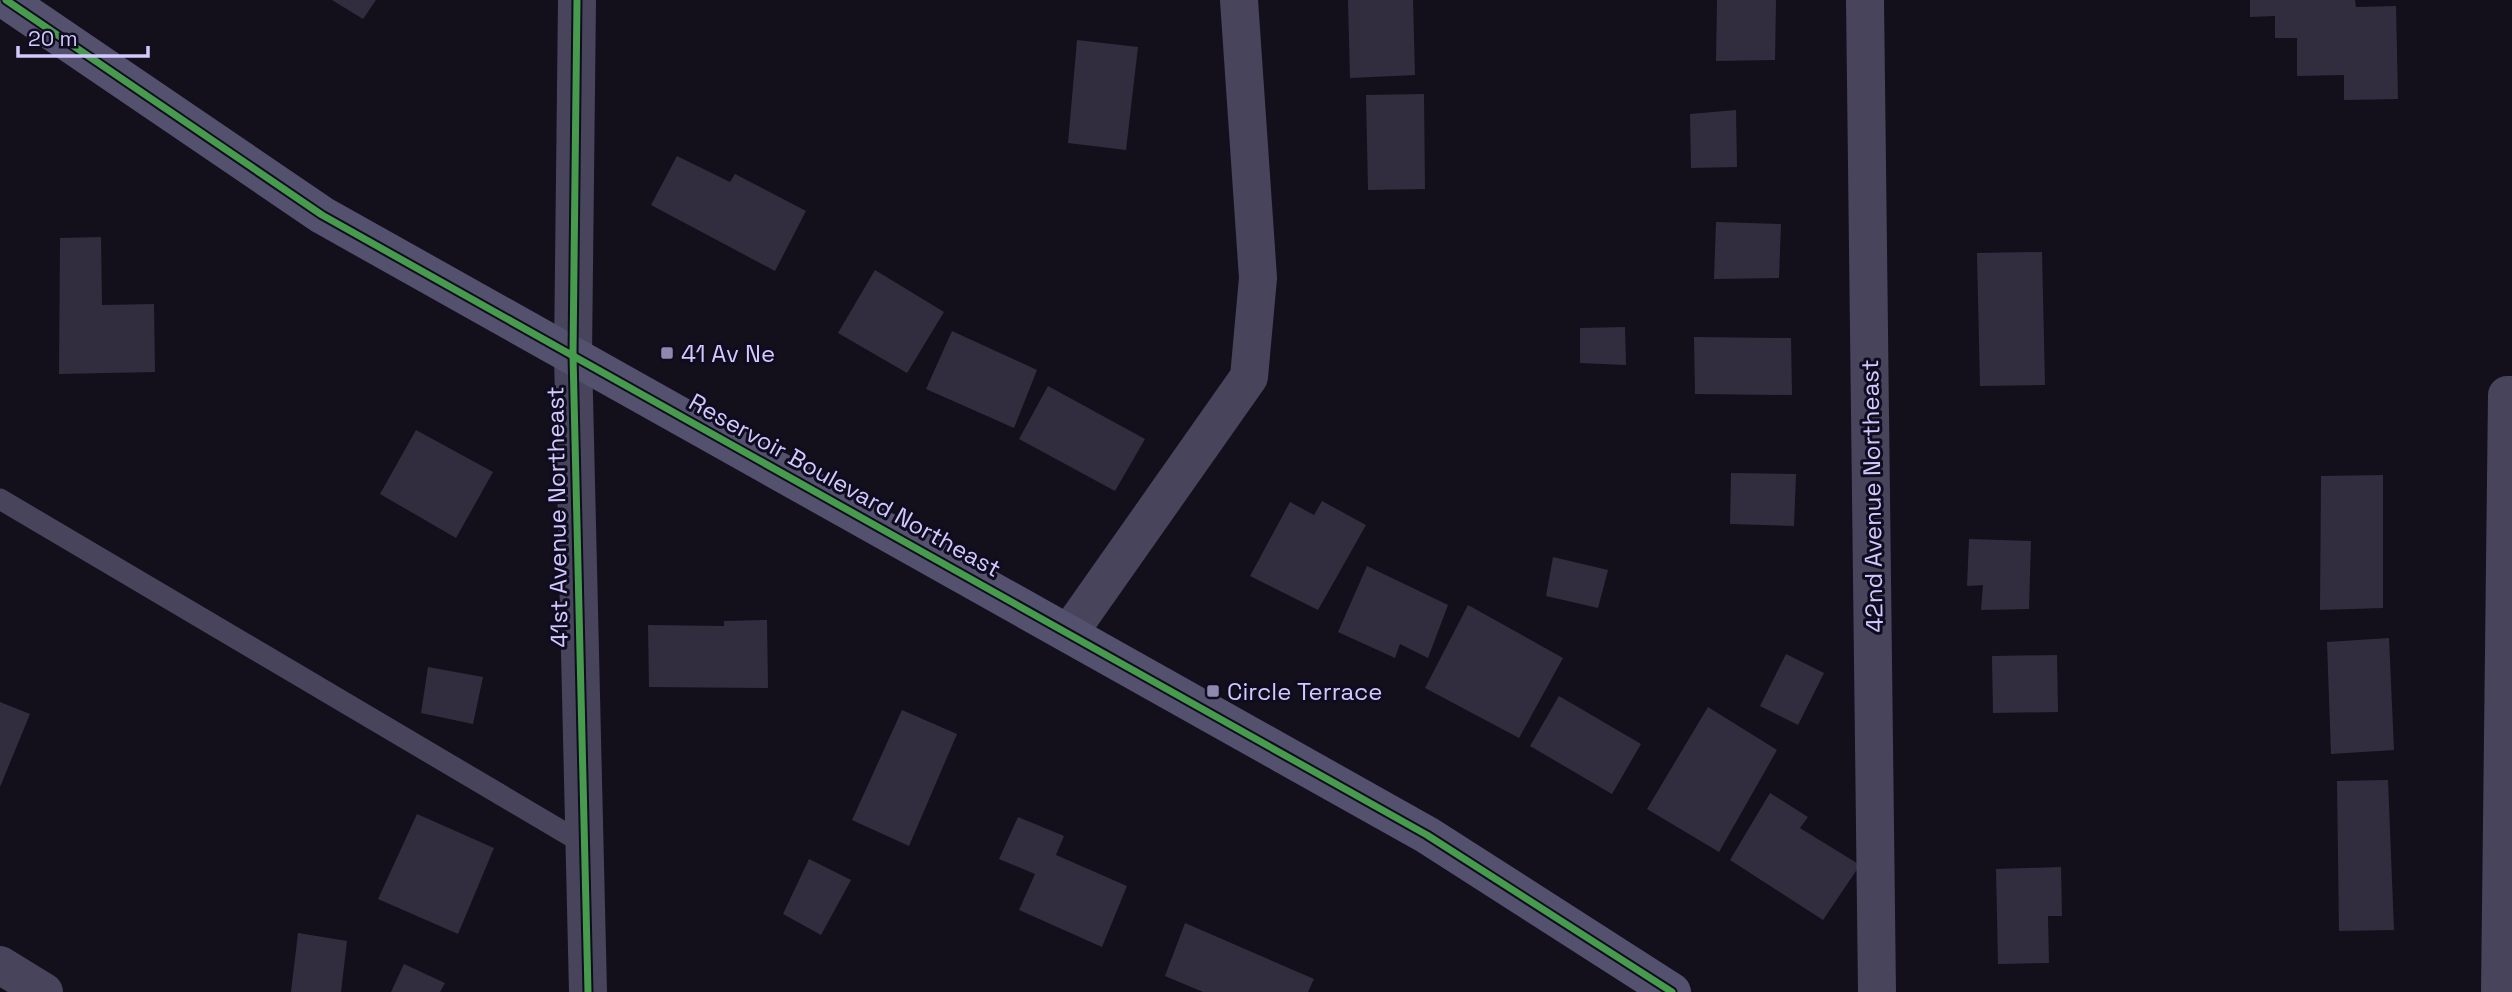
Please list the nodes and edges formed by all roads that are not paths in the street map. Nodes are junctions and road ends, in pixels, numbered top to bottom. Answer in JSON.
{"nodes":[{"id":1,"x":6,"y":0,"type":"edge"},
{"id":2,"x":577,"y":0,"type":"edge"},
{"id":3,"x":1239,"y":0,"type":"edge"},
{"id":4,"x":1865,"y":0,"type":"edge"},
{"id":5,"x":573,"y":355,"type":"junction"},
{"id":6,"x":2512,"y":395,"type":"edge"},
{"id":7,"x":0,"y":499,"type":"edge"},
{"id":8,"x":1069,"y":633,"type":"junction"},
{"id":9,"x":584,"y":844,"type":"junction"},
{"id":10,"x":0,"y":965,"type":"edge"},
{"id":11,"x":44,"y":992,"type":"edge"},
{"id":12,"x":588,"y":992,"type":"edge"},
{"id":13,"x":1672,"y":992,"type":"edge"},
{"id":14,"x":1877,"y":992,"type":"edge"},
{"id":15,"x":2500,"y":992,"type":"edge"}],
"edges":[{"from":1,"to":5,"type":"street","name":"Reservoir Boulevard Northeast"},
{"from":2,"to":5,"type":"street","name":"41st Avenue Northeast"},
{"from":3,"to":8,"type":"street"},
{"from":4,"to":14,"type":"street","name":"42nd Avenue Northeast"},
{"from":5,"to":8,"type":"street","name":"Reservoir Boulevard Northeast"},
{"from":5,"to":9,"type":"street","name":"41st Avenue Northeast"},
{"from":6,"to":15,"type":"street"},
{"from":7,"to":9,"type":"lane"},
{"from":8,"to":13,"type":"street","name":"Reservoir Boulevard Northeast"},
{"from":9,"to":12,"type":"street","name":"41st Avenue Northeast"},
{"from":10,"to":11,"type":"street"}]}
